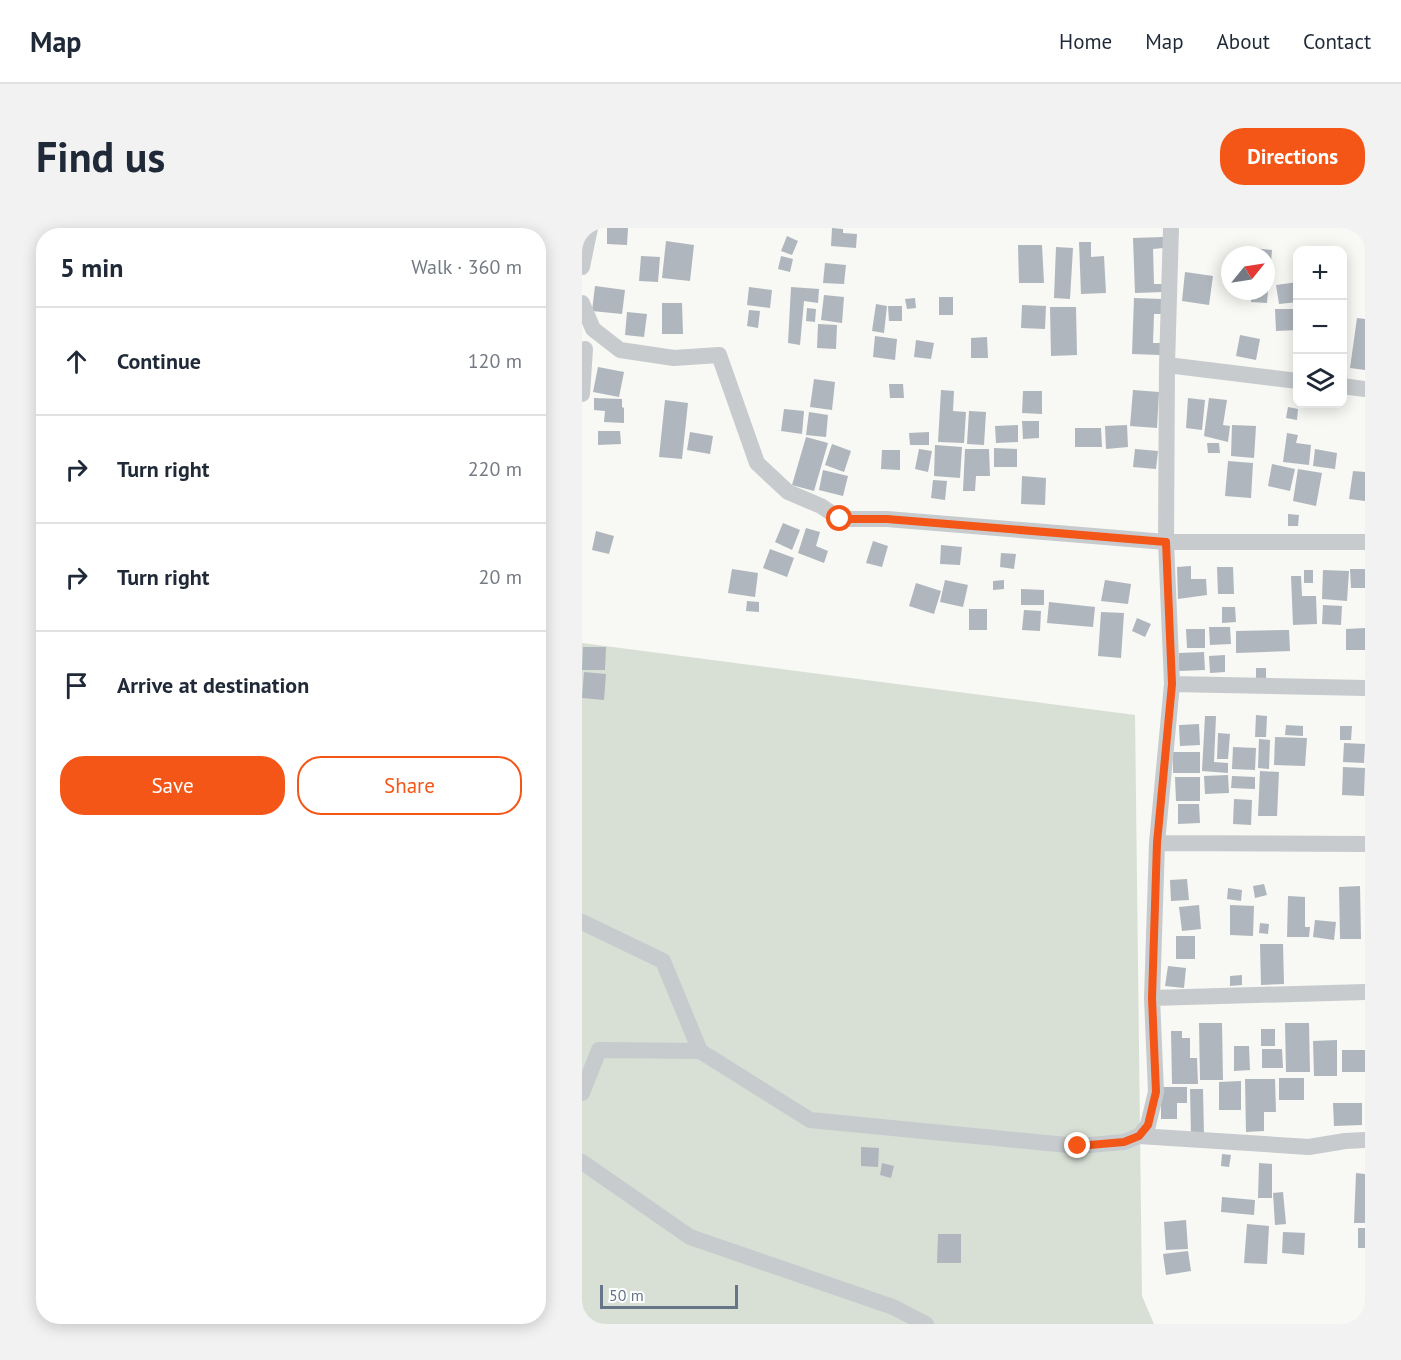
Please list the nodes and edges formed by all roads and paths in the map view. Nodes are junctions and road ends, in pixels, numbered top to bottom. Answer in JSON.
{"nodes":[{"id":1,"x":590,"y":228,"type":"edge"},
{"id":2,"x":1171,"y":228,"type":"edge"},
{"id":3,"x":582,"y":267,"type":"edge"},
{"id":4,"x":582,"y":303,"type":"edge"},
{"id":5,"x":584,"y":350,"type":"edge"},
{"id":6,"x":620,"y":350,"type":"junction"},
{"id":7,"x":1167,"y":364,"type":"junction"},
{"id":8,"x":1293,"y":380,"type":"edge"},
{"id":9,"x":1347,"y":387,"type":"edge"},
{"id":10,"x":1365,"y":389,"type":"edge"},
{"id":11,"x":582,"y":394,"type":"edge"},
{"id":12,"x":1166,"y":542,"type":"junction"},
{"id":13,"x":1365,"y":542,"type":"edge"},
{"id":14,"x":1172,"y":684,"type":"junction"},
{"id":15,"x":1365,"y":688,"type":"edge"},
{"id":16,"x":1157,"y":843,"type":"junction"},
{"id":17,"x":1365,"y":844,"type":"edge"},
{"id":18,"x":582,"y":922,"type":"edge"},
{"id":19,"x":1365,"y":992,"type":"edge"},
{"id":20,"x":1152,"y":998,"type":"junction"},
{"id":21,"x":699,"y":1051,"type":"junction"},
{"id":22,"x":582,"y":1093,"type":"edge"},
{"id":23,"x":1139,"y":1136,"type":"junction"},
{"id":24,"x":1365,"y":1140,"type":"edge"},
{"id":25,"x":582,"y":1162,"type":"edge"},
{"id":26,"x":926,"y":1324,"type":"edge"}],
"edges":[{"from":1,"to":3,"type":"street"},
{"from":2,"to":7,"type":"street"},
{"from":4,"to":6,"type":"street"},
{"from":5,"to":6,"type":"street"},
{"from":5,"to":11,"type":"street"},
{"from":6,"to":12,"type":"street"},
{"from":7,"to":8,"type":"street"},
{"from":7,"to":12,"type":"street"},
{"from":9,"to":10,"type":"street"},
{"from":12,"to":13,"type":"street"},
{"from":12,"to":14,"type":"street"},
{"from":14,"to":15,"type":"street"},
{"from":14,"to":16,"type":"street"},
{"from":16,"to":17,"type":"street"},
{"from":16,"to":20,"type":"street"},
{"from":18,"to":21,"type":"street"},
{"from":19,"to":20,"type":"street"},
{"from":20,"to":23,"type":"street"},
{"from":21,"to":22,"type":"street"},
{"from":21,"to":23,"type":"street"},
{"from":23,"to":24,"type":"street"},
{"from":25,"to":26,"type":"street"}]}
